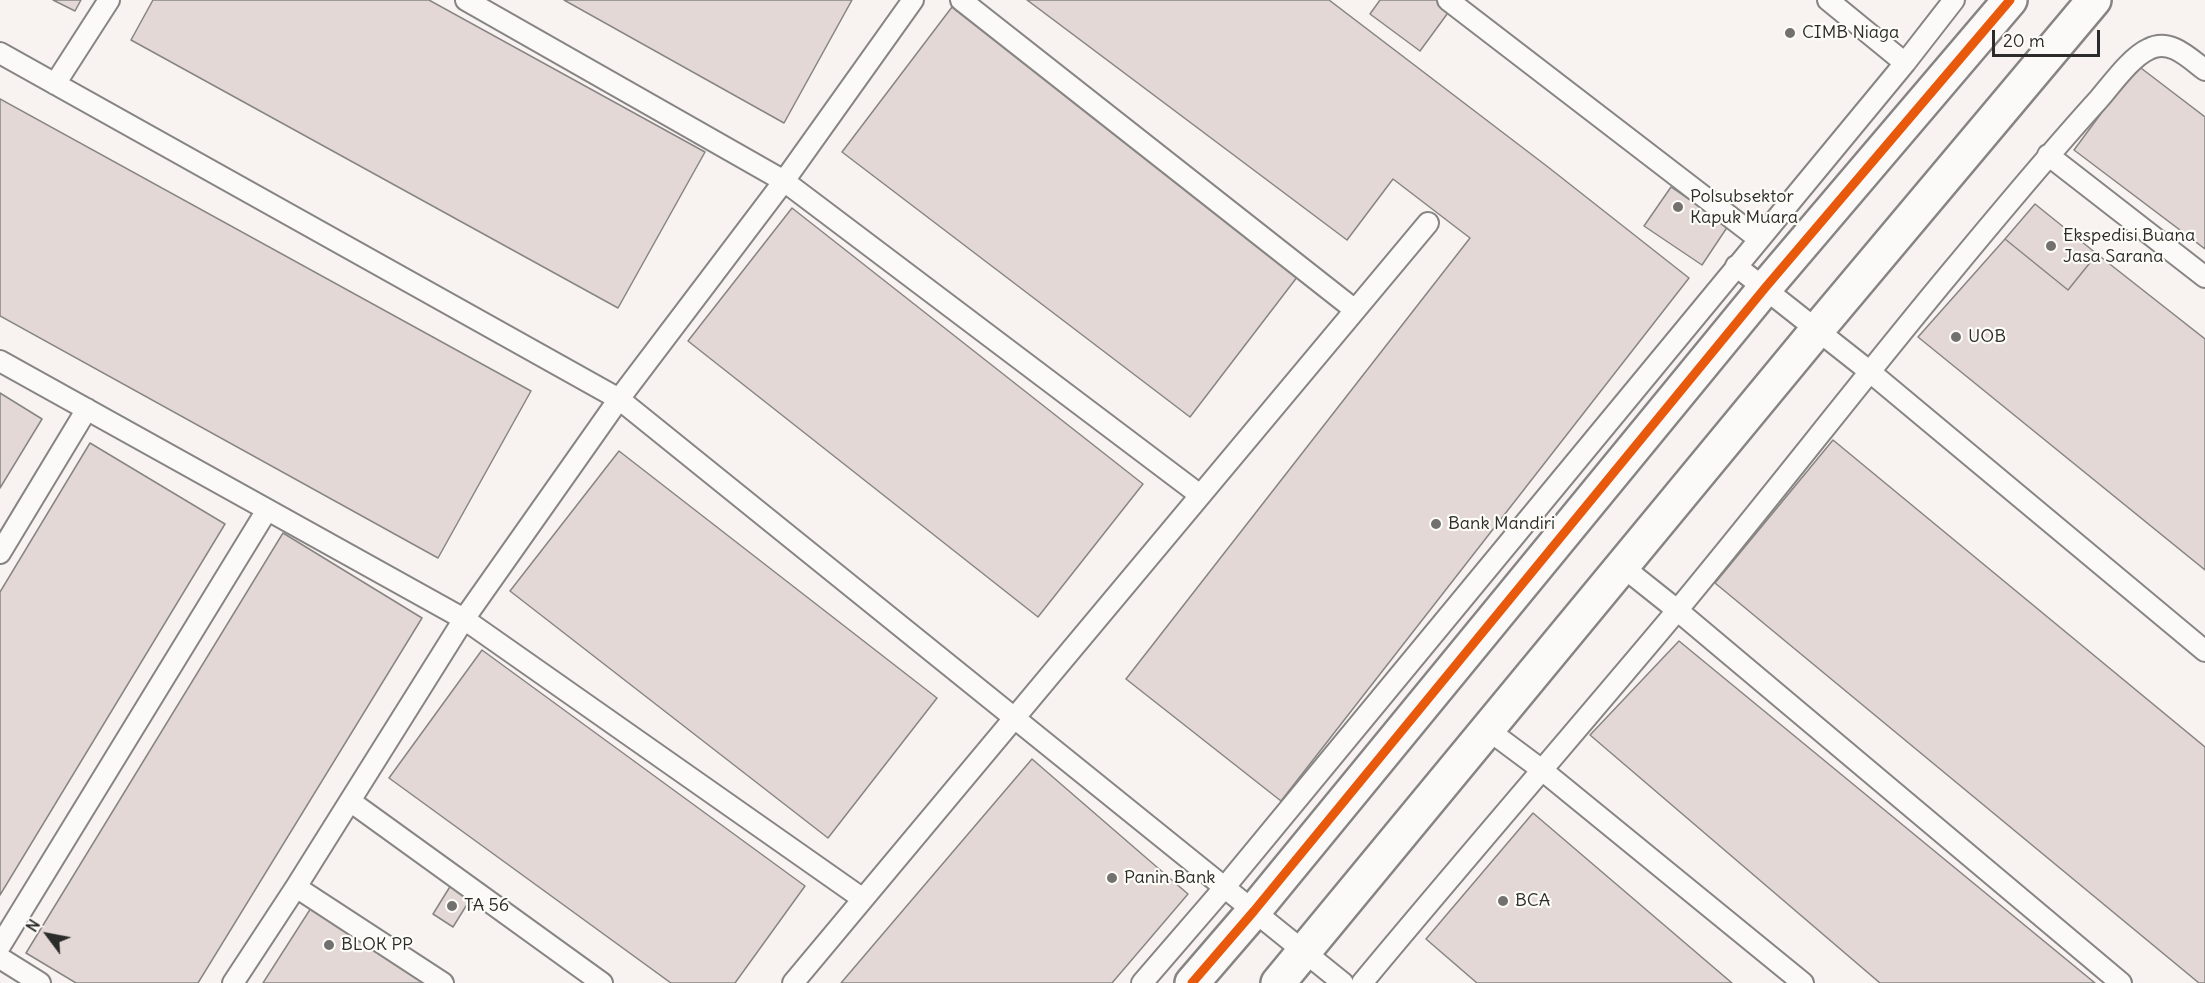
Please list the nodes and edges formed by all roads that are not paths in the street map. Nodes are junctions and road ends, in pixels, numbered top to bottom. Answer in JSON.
{"nodes":[{"id":1,"x":109,"y":0,"type":"edge"},
{"id":2,"x":466,"y":0,"type":"edge"},
{"id":3,"x":913,"y":0,"type":"edge"},
{"id":4,"x":961,"y":0,"type":"edge"},
{"id":5,"x":1448,"y":0,"type":"edge"},
{"id":6,"x":1828,"y":0,"type":"edge"},
{"id":7,"x":1954,"y":0,"type":"edge"},
{"id":8,"x":2010,"y":0,"type":"edge"},
{"id":9,"x":2094,"y":0,"type":"edge"},
{"id":10,"x":0,"y":53,"type":"edge"},
{"id":11,"x":1905,"y":63,"type":"junction"},
{"id":12,"x":2205,"y":70,"type":"edge"},
{"id":13,"x":55,"y":84,"type":"junction"},
{"id":14,"x":2048,"y":155,"type":"junction"},
{"id":15,"x":784,"y":181,"type":"junction"},
{"id":16,"x":1428,"y":222,"type":"dead end"},
{"id":17,"x":1759,"y":239,"type":"junction"},
{"id":18,"x":1736,"y":266,"type":"junction"},
{"id":19,"x":2205,"y":277,"type":"edge"},
{"id":20,"x":1765,"y":288,"type":"junction"},
{"id":21,"x":1355,"y":310,"type":"junction"},
{"id":22,"x":1817,"y":330,"type":"junction"},
{"id":23,"x":0,"y":361,"type":"edge"},
{"id":24,"x":1869,"y":371,"type":"junction"},
{"id":25,"x":619,"y":399,"type":"junction"},
{"id":26,"x":87,"y":409,"type":"junction"},
{"id":27,"x":1200,"y":495,"type":"junction"},
{"id":28,"x":267,"y":510,"type":"junction"},
{"id":29,"x":0,"y":552,"type":"edge"},
{"id":30,"x":1623,"y":567,"type":"junction"},
{"id":31,"x":1677,"y":610,"type":"junction"},
{"id":32,"x":464,"y":619,"type":"junction"},
{"id":33,"x":2205,"y":651,"type":"edge"},
{"id":34,"x":1015,"y":717,"type":"junction"},
{"id":35,"x":1487,"y":729,"type":"junction"},
{"id":36,"x":1542,"y":770,"type":"junction"},
{"id":37,"x":350,"y":801,"type":"junction"},
{"id":38,"x":296,"y":887,"type":"junction"},
{"id":39,"x":1224,"y":888,"type":"junction"},
{"id":40,"x":863,"y":899,"type":"junction"},
{"id":41,"x":1254,"y":911,"type":"junction"},
{"id":42,"x":0,"y":946,"type":"edge"},
{"id":43,"x":1304,"y":952,"type":"junction"},
{"id":44,"x":0,"y":958,"type":"edge"},
{"id":45,"x":40,"y":983,"type":"edge"},
{"id":46,"x":233,"y":983,"type":"edge"},
{"id":47,"x":442,"y":983,"type":"edge"},
{"id":48,"x":602,"y":983,"type":"edge"},
{"id":49,"x":793,"y":983,"type":"edge"},
{"id":50,"x":1142,"y":983,"type":"edge"},
{"id":51,"x":1192,"y":983,"type":"edge"},
{"id":52,"x":1278,"y":983,"type":"edge"},
{"id":53,"x":1343,"y":983,"type":"edge"},
{"id":54,"x":1362,"y":983,"type":"edge"},
{"id":55,"x":1803,"y":983,"type":"edge"},
{"id":56,"x":2121,"y":983,"type":"edge"}],
"edges":[{"from":1,"to":13,"type":"lane"},
{"from":2,"to":15,"type":"lane"},
{"from":3,"to":15,"type":"lane"},
{"from":4,"to":21,"type":"lane"},
{"from":5,"to":17,"type":"lane"},
{"from":6,"to":11,"type":"lane"},
{"from":7,"to":11,"type":"lane"},
{"from":8,"to":20,"type":"street"},
{"from":9,"to":22,"type":"street"},
{"from":10,"to":13,"type":"lane"},
{"from":11,"to":17,"type":"lane"},
{"from":12,"to":14,"type":"lane"},
{"from":13,"to":25,"type":"lane"},
{"from":14,"to":19,"type":"lane"},
{"from":14,"to":24,"type":"lane"},
{"from":15,"to":25,"type":"lane"},
{"from":15,"to":27,"type":"lane"},
{"from":16,"to":21,"type":"lane"},
{"from":17,"to":18,"type":"lane"},
{"from":18,"to":20,"type":"lane"},
{"from":18,"to":39,"type":"lane"},
{"from":20,"to":22,"type":"lane"},
{"from":20,"to":41,"type":"street"},
{"from":21,"to":27,"type":"lane"},
{"from":22,"to":24,"type":"lane"},
{"from":22,"to":30,"type":"street"},
{"from":23,"to":26,"type":"lane"},
{"from":24,"to":31,"type":"lane"},
{"from":24,"to":33,"type":"lane"},
{"from":25,"to":32,"type":"lane"},
{"from":25,"to":34,"type":"lane"},
{"from":26,"to":28,"type":"lane"},
{"from":26,"to":29,"type":"lane"},
{"from":27,"to":34,"type":"lane"},
{"from":28,"to":32,"type":"lane"},
{"from":28,"to":42,"type":"lane"},
{"from":30,"to":31,"type":"lane"},
{"from":30,"to":35,"type":"street"},
{"from":31,"to":36,"type":"lane"},
{"from":31,"to":56,"type":"lane"},
{"from":32,"to":37,"type":"lane"},
{"from":32,"to":40,"type":"lane"},
{"from":34,"to":39,"type":"lane"},
{"from":34,"to":40,"type":"lane"},
{"from":35,"to":36,"type":"lane"},
{"from":35,"to":43,"type":"street"},
{"from":36,"to":54,"type":"lane"},
{"from":36,"to":55,"type":"lane"},
{"from":37,"to":38,"type":"lane"},
{"from":37,"to":48,"type":"lane"},
{"from":38,"to":46,"type":"lane"},
{"from":38,"to":47,"type":"lane"},
{"from":39,"to":41,"type":"lane"},
{"from":39,"to":50,"type":"lane"},
{"from":40,"to":49,"type":"lane"},
{"from":41,"to":43,"type":"lane"},
{"from":41,"to":51,"type":"street"},
{"from":43,"to":52,"type":"street"},
{"from":43,"to":53,"type":"lane"},
{"from":44,"to":45,"type":"lane"}]}
